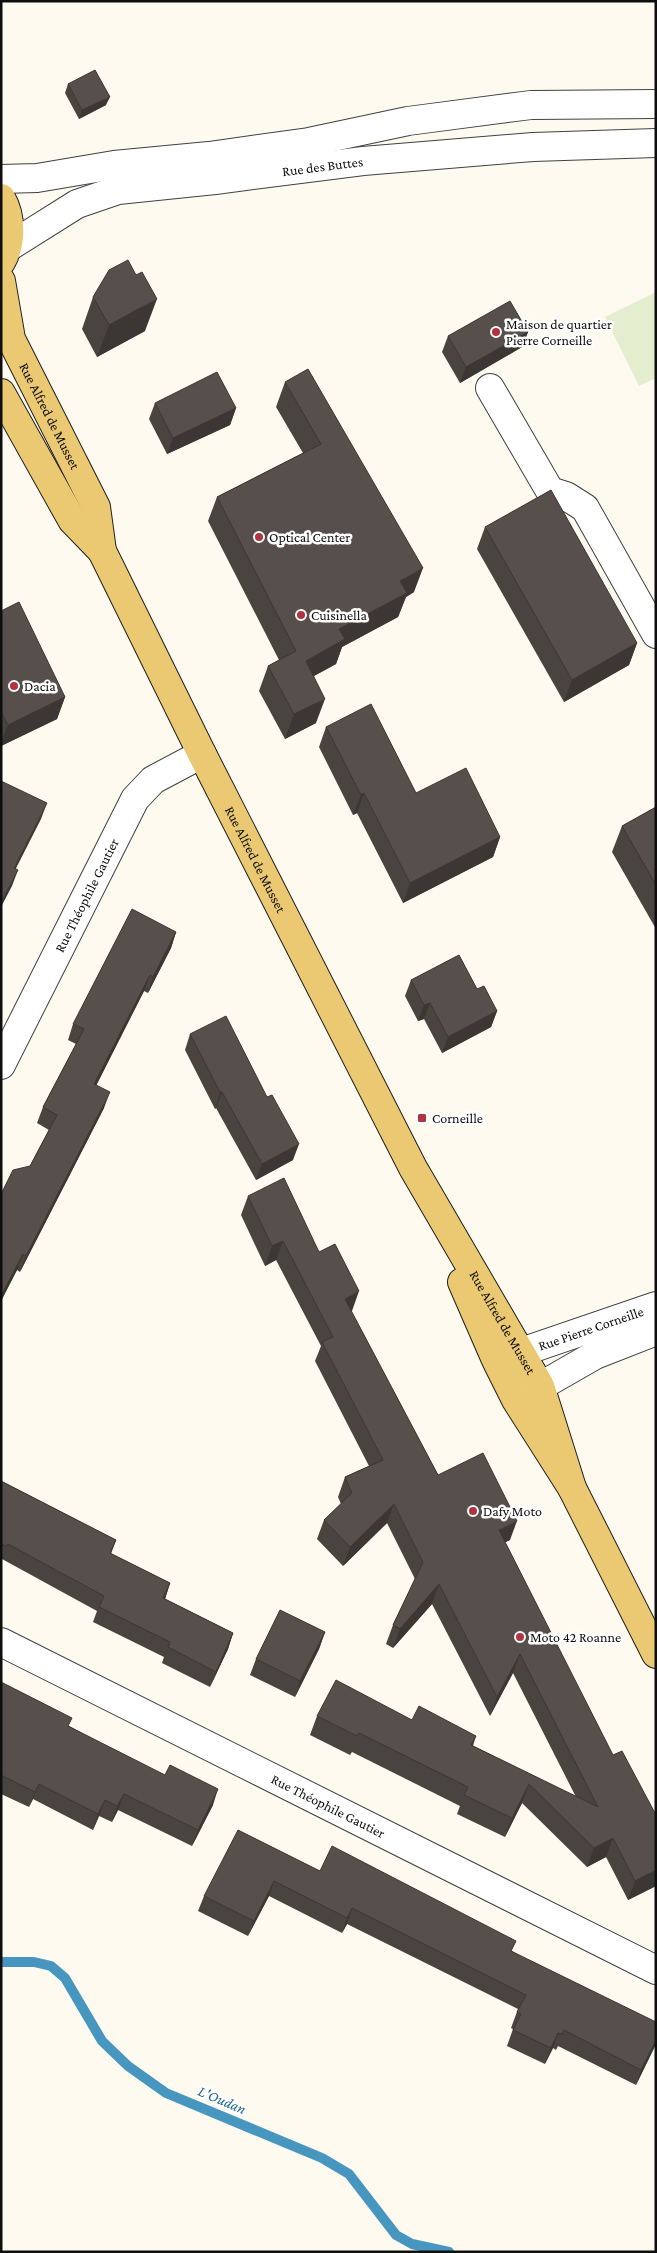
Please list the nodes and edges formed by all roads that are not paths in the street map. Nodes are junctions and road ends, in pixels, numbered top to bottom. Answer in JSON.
{"nodes":[{"id":1,"x":656,"y":104,"type":"edge"},
{"id":2,"x":656,"y":142,"type":"edge"},
{"id":3,"x":1,"y":179,"type":"edge"},
{"id":4,"x":1,"y":198,"type":"edge"},
{"id":5,"x":4,"y":255,"type":"edge"},
{"id":6,"x":1,"y":280,"type":"edge"},
{"id":7,"x":490,"y":388,"type":"dead end"},
{"id":8,"x":1,"y":393,"type":"edge"},
{"id":9,"x":102,"y":551,"type":"junction"},
{"id":10,"x":656,"y":634,"type":"edge"},
{"id":11,"x":202,"y":754,"type":"junction"},
{"id":12,"x":1,"y":1065,"type":"edge"},
{"id":13,"x":656,"y":1306,"type":"edge"},
{"id":14,"x":656,"y":1330,"type":"edge"},
{"id":15,"x":508,"y":1356,"type":"junction"},
{"id":16,"x":540,"y":1386,"type":"junction"},
{"id":17,"x":516,"y":1400,"type":"junction"},
{"id":18,"x":572,"y":1488,"type":"junction"},
{"id":19,"x":1,"y":1642,"type":"edge"},
{"id":20,"x":656,"y":1654,"type":"edge"},
{"id":21,"x":656,"y":1970,"type":"edge"}],
"edges":[{"from":1,"to":3,"type":"street","name":"Rue des Buttes"},
{"from":2,"to":5,"type":"street","name":"Rue des Buttes"},
{"from":4,"to":5,"type":"main road"},
{"from":6,"to":9,"type":"main road","name":"Rue Alfred de Musset"},
{"from":7,"to":10,"type":"street"},
{"from":8,"to":9,"type":"main road","name":"Rue Alfred de Musset"},
{"from":9,"to":11,"type":"main road","name":"Rue Alfred de Musset"},
{"from":11,"to":12,"type":"street","name":"Rue Théophile Gautier"},
{"from":11,"to":15,"type":"main road","name":"Rue Alfred de Musset"},
{"from":13,"to":15,"type":"street","name":"Rue Pierre Corneille"},
{"from":14,"to":16,"type":"street","name":"Rue Pierre Corneille"},
{"from":15,"to":16,"type":"main road","name":"Rue Alfred de Musset"},
{"from":15,"to":17,"type":"main road","name":"Rue Alfred de Musset"},
{"from":16,"to":17,"type":"street","name":"Rue Pierre Corneille"},
{"from":16,"to":18,"type":"main road","name":"Rue Alfred de Musset"},
{"from":17,"to":18,"type":"main road","name":"Rue Alfred de Musset"},
{"from":18,"to":20,"type":"main road","name":"Rue Alfred de Musset"},
{"from":19,"to":21,"type":"street","name":"Rue Théophile Gautier"}]}
